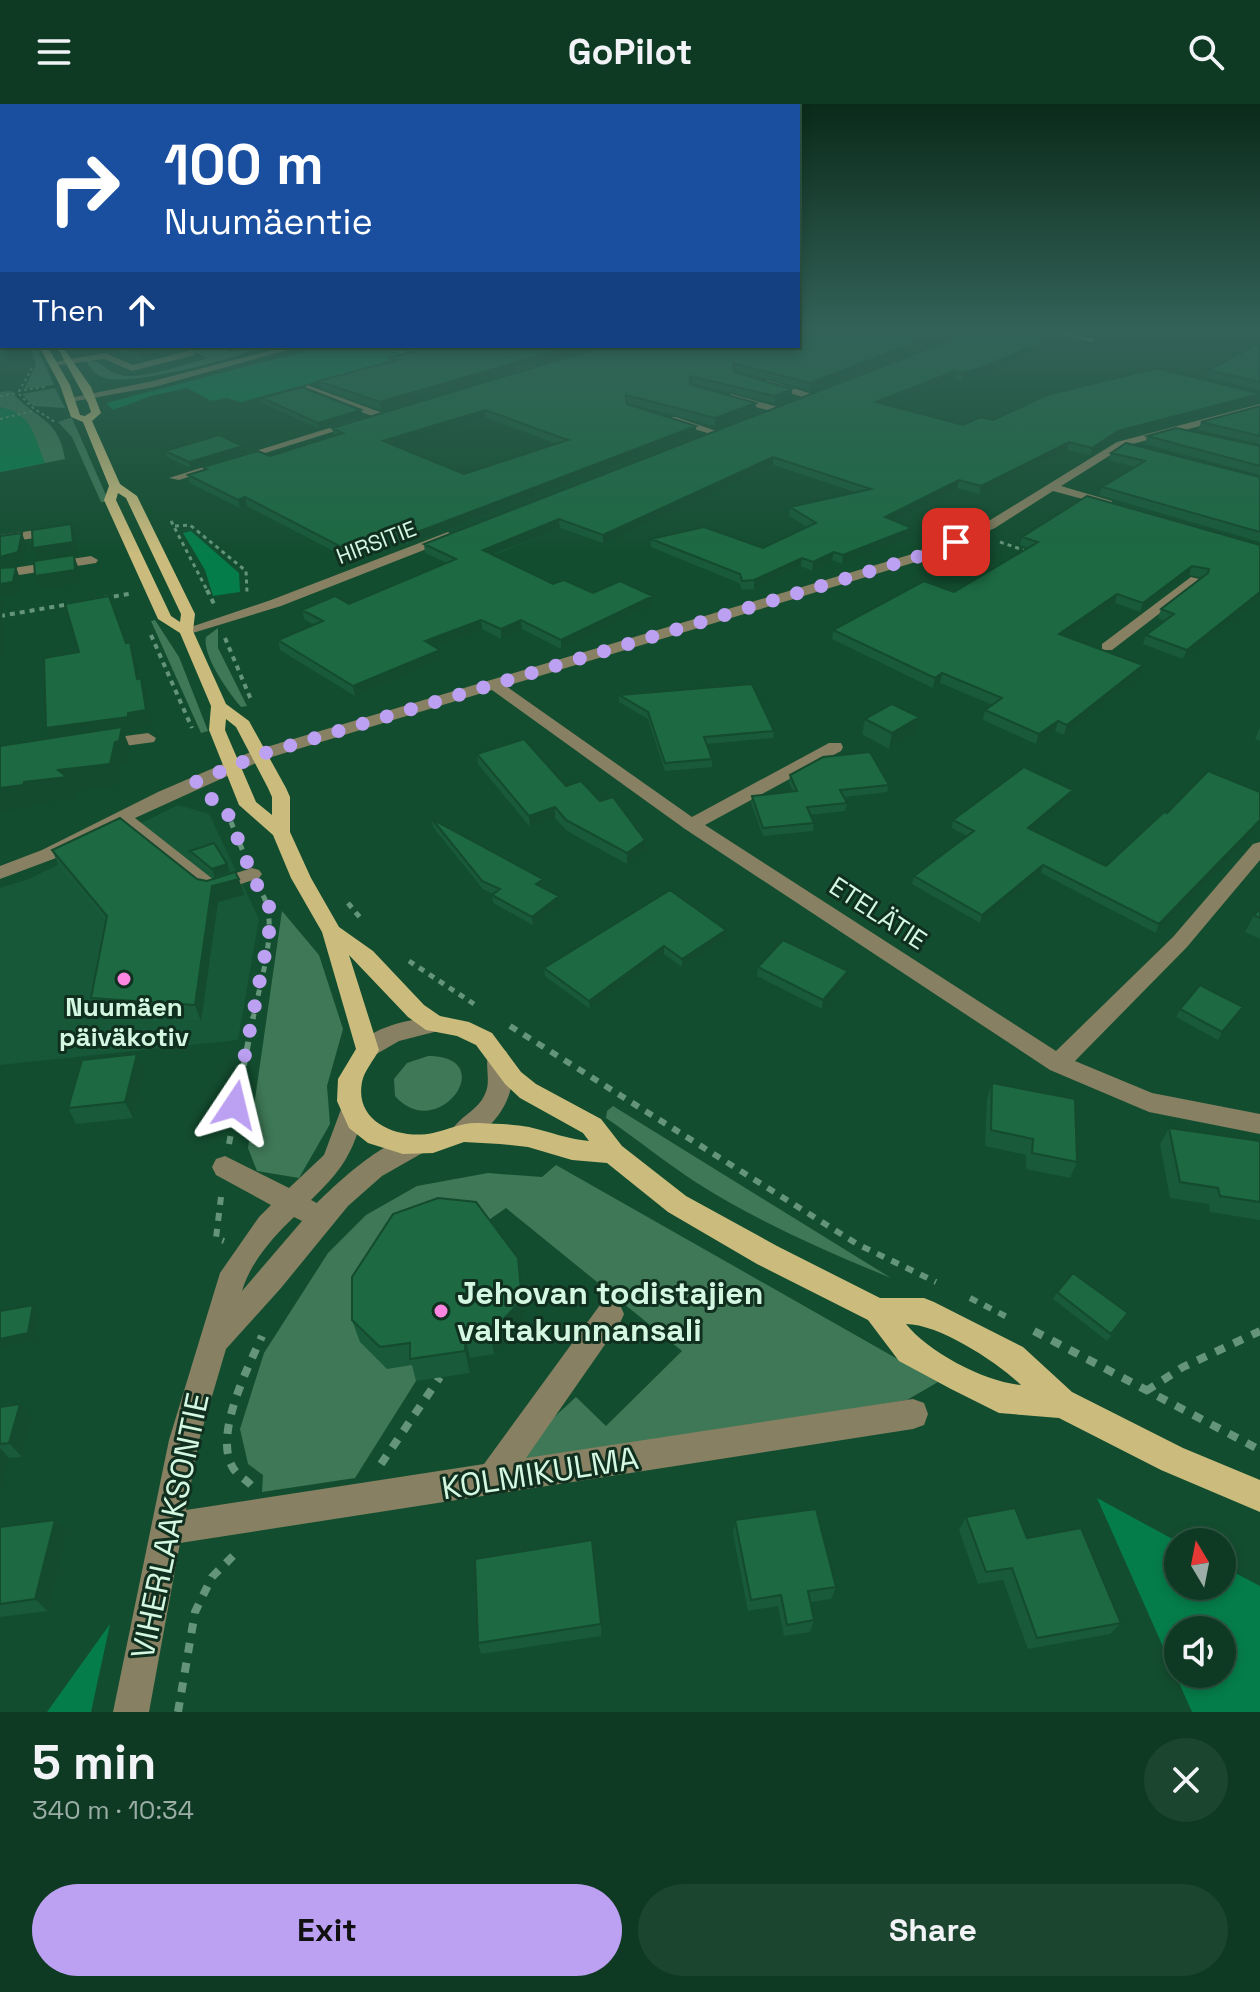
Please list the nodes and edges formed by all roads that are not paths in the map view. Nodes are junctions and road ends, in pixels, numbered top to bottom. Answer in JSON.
{"nodes":[{"id":1,"x":71,"y":404,"type":"edge"},
{"id":2,"x":93,"y":404,"type":"edge"},
{"id":3,"x":355,"y":404,"type":"edge"},
{"id":4,"x":756,"y":404,"type":"edge"},
{"id":5,"x":787,"y":404,"type":"edge"},
{"id":6,"x":1260,"y":407,"type":"edge"},
{"id":7,"x":774,"y":409,"type":"junction"},
{"id":8,"x":660,"y":416,"type":"edge"},
{"id":9,"x":747,"y":419,"type":"edge"},
{"id":10,"x":87,"y":420,"type":"junction"},
{"id":11,"x":1171,"y":429,"type":"junction"},
{"id":12,"x":1200,"y":436,"type":"edge"},
{"id":13,"x":700,"y":438,"type":"edge"},
{"id":14,"x":1121,"y":444,"type":"junction"},
{"id":15,"x":1152,"y":452,"type":"edge"},
{"id":16,"x":175,"y":478,"type":"dead end"},
{"id":17,"x":115,"y":486,"type":"junction"},
{"id":18,"x":1050,"y":487,"type":"junction"},
{"id":19,"x":1125,"y":509,"type":"edge"},
{"id":20,"x":62,"y":530,"type":"edge"},
{"id":21,"x":456,"y":533,"type":"edge"},
{"id":22,"x":0,"y":539,"type":"edge"},
{"id":23,"x":91,"y":560,"type":"dead end"},
{"id":24,"x":0,"y":574,"type":"edge"},
{"id":25,"x":1196,"y":580,"type":"edge"},
{"id":26,"x":186,"y":631,"type":"junction"},
{"id":27,"x":1107,"y":647,"type":"dead end"},
{"id":28,"x":495,"y":685,"type":"junction"},
{"id":29,"x":219,"y":706,"type":"junction"},
{"id":30,"x":148,"y":738,"type":"dead end"},
{"id":31,"x":89,"y":746,"type":"edge"},
{"id":32,"x":835,"y":747,"type":"dead end"},
{"id":33,"x":259,"y":755,"type":"junction"},
{"id":34,"x":232,"y":767,"type":"junction"},
{"id":35,"x":122,"y":817,"type":"junction"},
{"id":36,"x":691,"y":825,"type":"junction"},
{"id":37,"x":281,"y":832,"type":"junction"},
{"id":38,"x":1260,"y":848,"type":"edge"},
{"id":39,"x":0,"y":873,"type":"edge"},
{"id":40,"x":252,"y":874,"type":"road end"},
{"id":41,"x":332,"y":932,"type":"junction"},
{"id":42,"x":434,"y":1024,"type":"junction"},
{"id":43,"x":368,"y":1050,"type":"junction"},
{"id":44,"x":498,"y":1057,"type":"junction"},
{"id":45,"x":1058,"y":1064,"type":"junction"},
{"id":46,"x":352,"y":1111,"type":"junction"},
{"id":47,"x":1260,"y":1124,"type":"edge"},
{"id":48,"x":463,"y":1132,"type":"junction"},
{"id":49,"x":417,"y":1144,"type":"junction"},
{"id":50,"x":613,"y":1153,"type":"junction"},
{"id":51,"x":225,"y":1167,"type":"road end"},
{"id":52,"x":291,"y":1203,"type":"junction"},
{"id":53,"x":318,"y":1217,"type":"junction"},
{"id":54,"x":878,"y":1311,"type":"junction"},
{"id":55,"x":610,"y":1314,"type":"dead end"},
{"id":56,"x":215,"y":1342,"type":"junction"},
{"id":57,"x":1061,"y":1403,"type":"junction"},
{"id":58,"x":913,"y":1414,"type":"dead end"},
{"id":59,"x":491,"y":1481,"type":"junction"},
{"id":60,"x":1260,"y":1496,"type":"edge"},
{"id":61,"x":166,"y":1529,"type":"junction"},
{"id":62,"x":131,"y":1712,"type":"edge"}],
"edges":[{"from":1,"to":10,"type":"main road"},
{"from":2,"to":10,"type":"main road"},
{"from":3,"to":16,"type":"street"},
{"from":4,"to":7,"type":"street"},
{"from":5,"to":7,"type":"street"},
{"from":6,"to":11,"type":"street"},
{"from":7,"to":9,"type":"street"},
{"from":8,"to":13,"type":"street"},
{"from":10,"to":17,"type":"main road"},
{"from":11,"to":12,"type":"street"},
{"from":11,"to":14,"type":"street"},
{"from":14,"to":15,"type":"street"},
{"from":14,"to":18,"type":"street"},
{"from":17,"to":26,"type":"main road"},
{"from":17,"to":26,"type":"main road"},
{"from":18,"to":19,"type":"street"},
{"from":18,"to":28,"type":"street"},
{"from":20,"to":22,"type":"street"},
{"from":21,"to":26,"type":"street","name":"HIRSITIE"},
{"from":23,"to":24,"type":"street"},
{"from":25,"to":27,"type":"street"},
{"from":26,"to":29,"type":"main road"},
{"from":28,"to":33,"type":"street"},
{"from":28,"to":36,"type":"street","name":"ETELÄTIE"},
{"from":29,"to":33,"type":"main road"},
{"from":29,"to":34,"type":"main road"},
{"from":30,"to":31,"type":"street"},
{"from":32,"to":36,"type":"street"},
{"from":33,"to":34,"type":"street"},
{"from":33,"to":37,"type":"main road"},
{"from":34,"to":35,"type":"street"},
{"from":34,"to":37,"type":"main road"},
{"from":35,"to":39,"type":"street"},
{"from":35,"to":40,"type":"street"},
{"from":36,"to":45,"type":"street","name":"ETELÄTIE"},
{"from":37,"to":41,"type":"main road"},
{"from":38,"to":45,"type":"street"},
{"from":41,"to":42,"type":"main road"},
{"from":41,"to":43,"type":"main road"},
{"from":42,"to":43,"type":"street"},
{"from":42,"to":44,"type":"main road"},
{"from":43,"to":46,"type":"main road"},
{"from":44,"to":48,"type":"street"},
{"from":44,"to":50,"type":"main road"},
{"from":45,"to":47,"type":"street","name":"ETELÄTIE"},
{"from":46,"to":49,"type":"main road"},
{"from":46,"to":52,"type":"street","name":"VIHERLAAKSONTIE"},
{"from":48,"to":49,"type":"main road"},
{"from":48,"to":50,"type":"main road"},
{"from":49,"to":53,"type":"street","name":"VIHERLAAKSONTIE"},
{"from":50,"to":54,"type":"main road"},
{"from":51,"to":52,"type":"street"},
{"from":52,"to":53,"type":"street"},
{"from":52,"to":56,"type":"street","name":"VIHERLAAKSONTIE"},
{"from":53,"to":56,"type":"street","name":"VIHERLAAKSONTIE"},
{"from":54,"to":57,"type":"main road"},
{"from":54,"to":57,"type":"main road"},
{"from":55,"to":59,"type":"street"},
{"from":56,"to":61,"type":"street","name":"VIHERLAAKSONTIE"},
{"from":57,"to":60,"type":"main road"},
{"from":58,"to":59,"type":"street","name":"KOLMIKULMA"},
{"from":59,"to":61,"type":"street","name":"KOLMIKULMA"},
{"from":61,"to":62,"type":"street","name":"VIHERLAAKSONTIE"}]}
